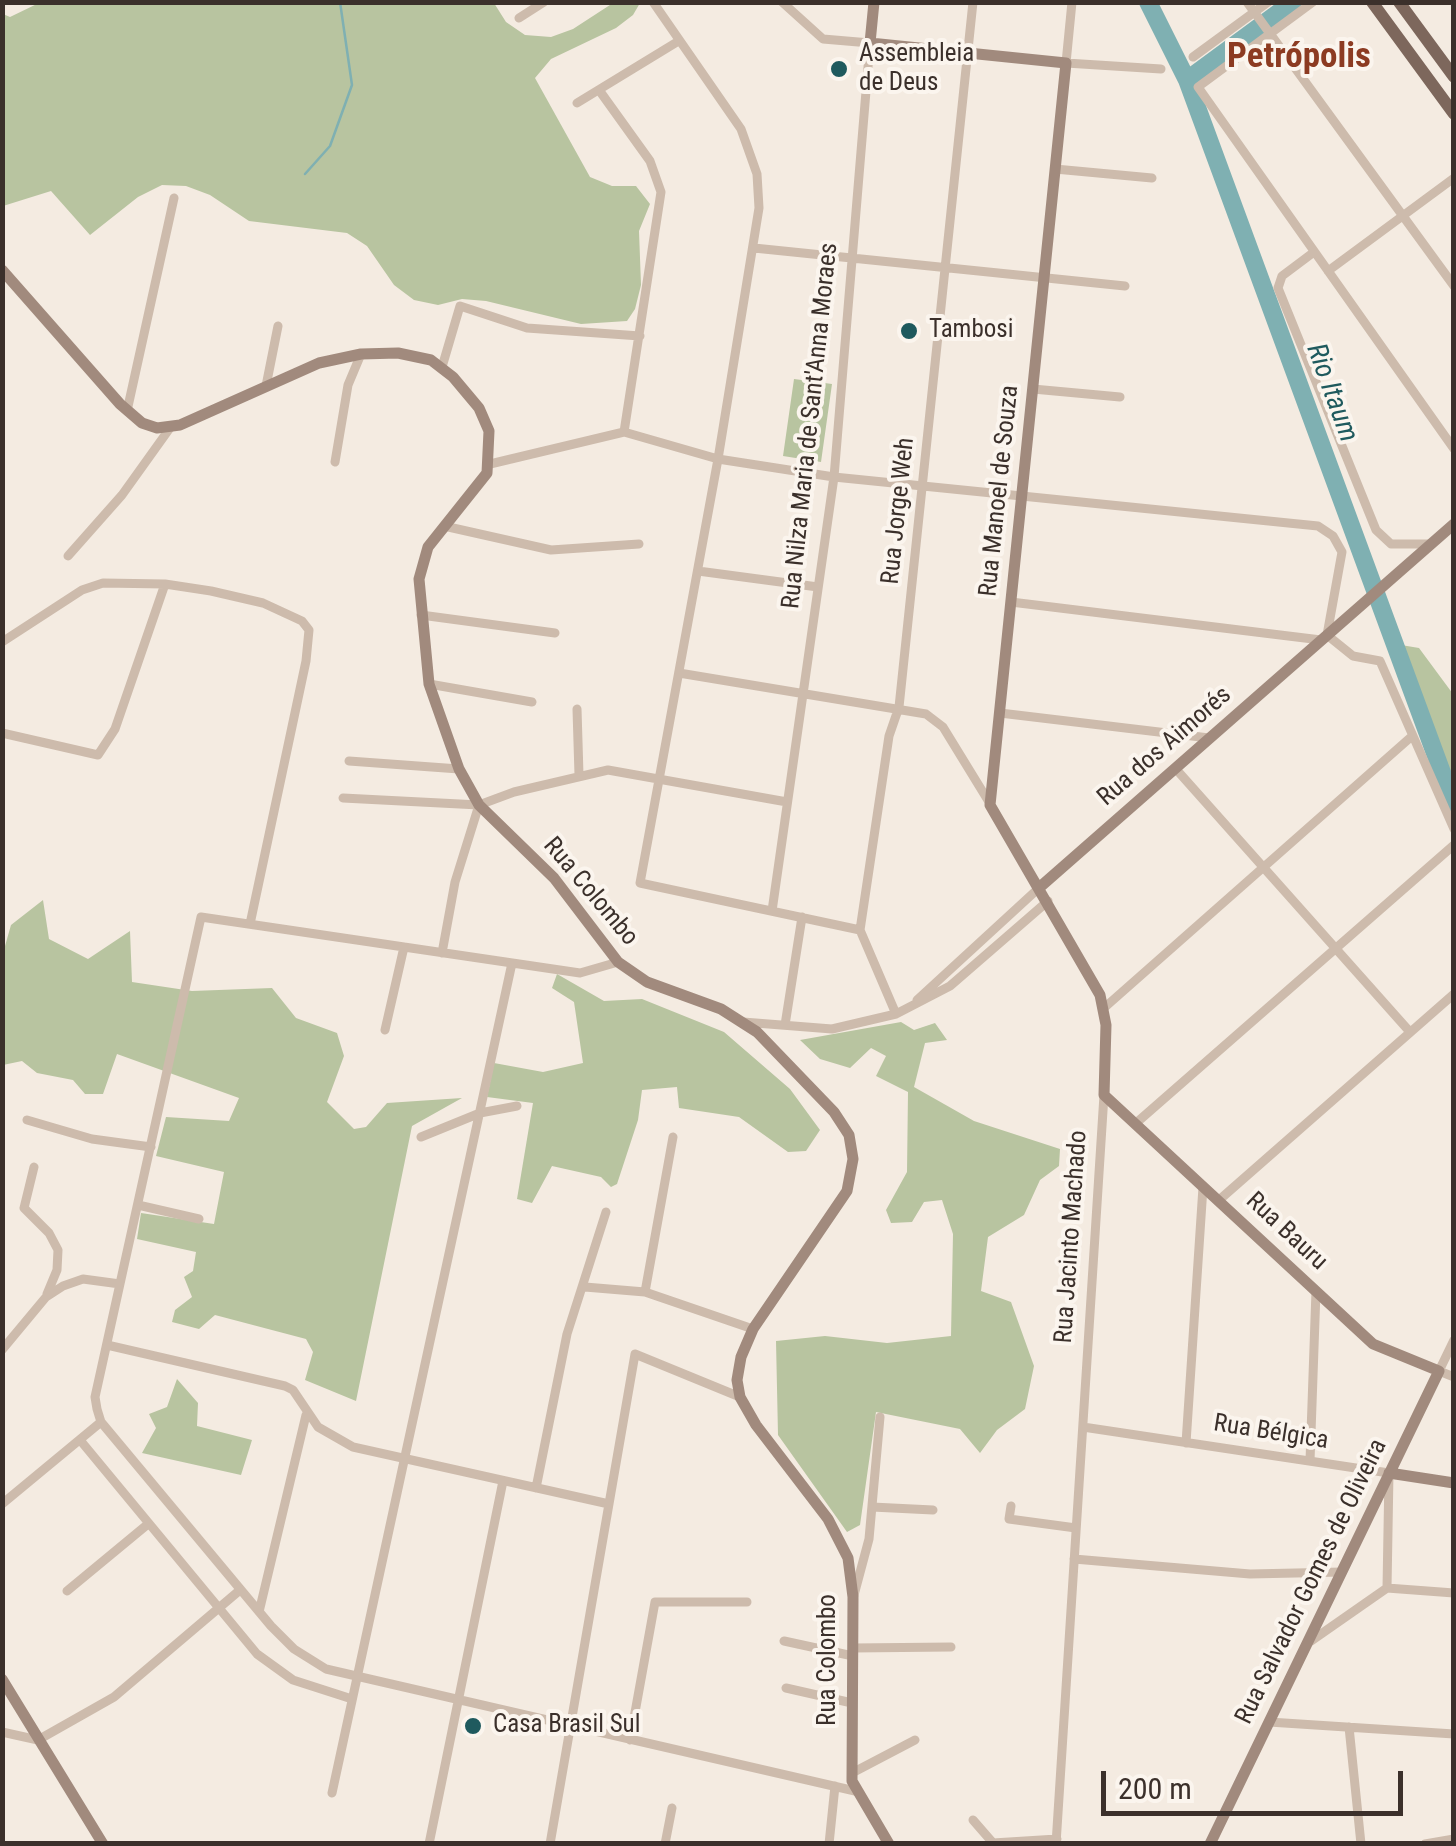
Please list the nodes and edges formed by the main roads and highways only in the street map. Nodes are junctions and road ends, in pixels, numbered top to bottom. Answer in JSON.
{"nodes":[{"id":1,"x":1372,"y":2,"type":"edge"},
{"id":2,"x":1399,"y":2,"type":"edge"},
{"id":3,"x":1454,"y":77,"type":"edge"},
{"id":4,"x":1454,"y":114,"type":"edge"}],
"edges":[{"from":1,"to":4,"type":"main road"},
{"from":2,"to":3,"type":"main road"}]}
